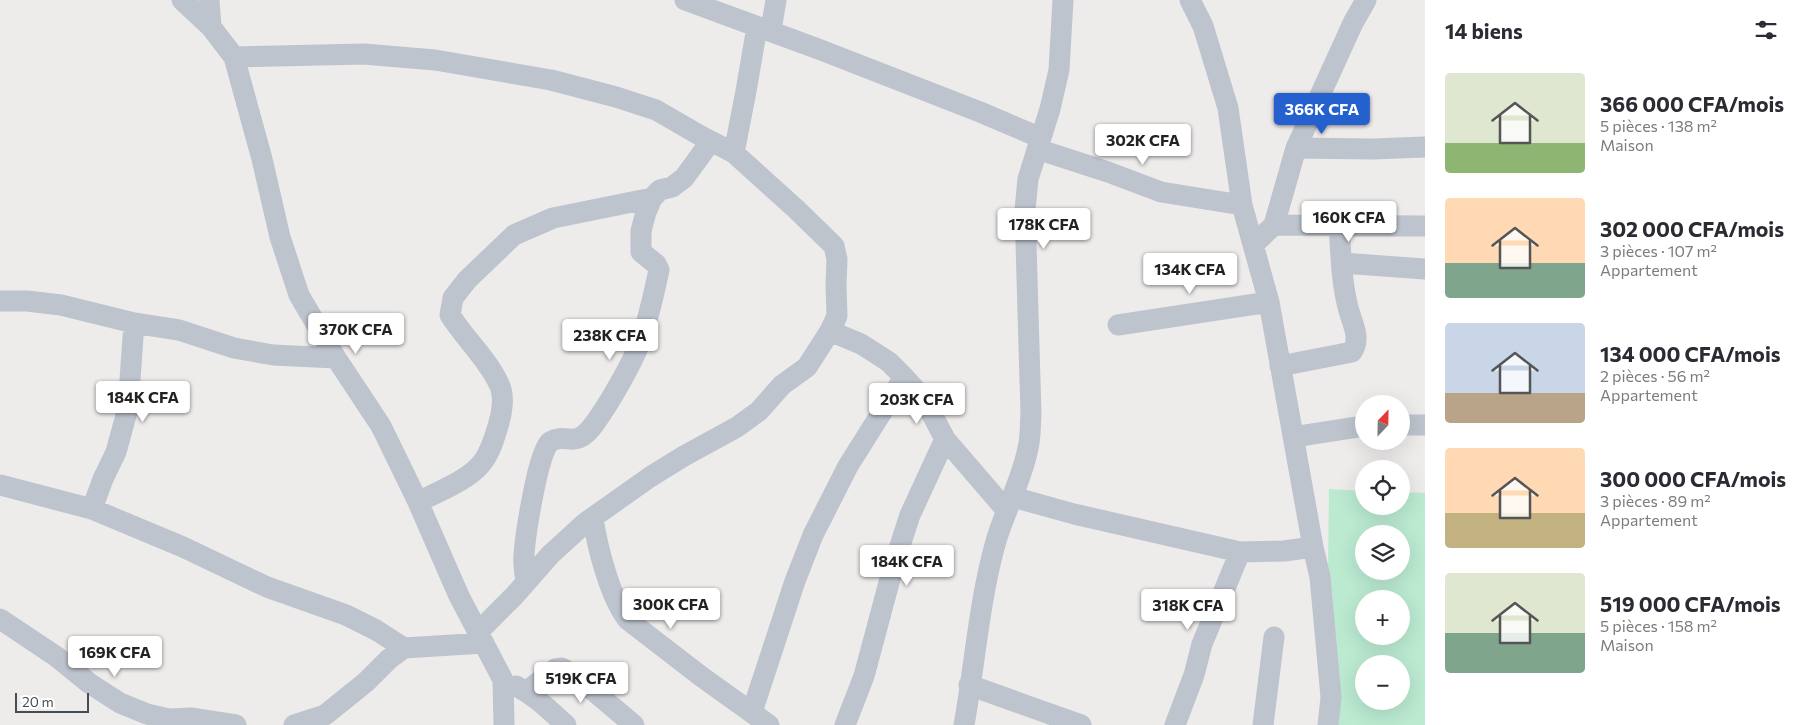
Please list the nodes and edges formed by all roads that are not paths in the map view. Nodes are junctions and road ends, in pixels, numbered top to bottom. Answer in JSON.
{"nodes":[{"id":1,"x":182,"y":0,"type":"edge"},
{"id":2,"x":209,"y":0,"type":"edge"},
{"id":3,"x":685,"y":0,"type":"edge"},
{"id":4,"x":776,"y":0,"type":"edge"},
{"id":5,"x":1063,"y":0,"type":"edge"},
{"id":6,"x":1190,"y":0,"type":"edge"},
{"id":7,"x":1366,"y":0,"type":"edge"},
{"id":8,"x":211,"y":27,"type":"junction"},
{"id":9,"x":764,"y":28,"type":"junction"},
{"id":10,"x":234,"y":57,"type":"junction"},
{"id":11,"x":711,"y":141,"type":"junction"},
{"id":12,"x":1039,"y":144,"type":"junction"},
{"id":13,"x":1425,"y":147,"type":"edge"},
{"id":14,"x":1296,"y":148,"type":"junction"},
{"id":15,"x":734,"y":153,"type":"junction"},
{"id":16,"x":652,"y":198,"type":"junction"},
{"id":17,"x":1242,"y":205,"type":"junction"},
{"id":18,"x":1274,"y":225,"type":"junction"},
{"id":19,"x":1339,"y":225,"type":"junction"},
{"id":20,"x":1425,"y":226,"type":"edge"},
{"id":21,"x":1253,"y":245,"type":"junction"},
{"id":22,"x":1342,"y":263,"type":"junction"},
{"id":23,"x":1425,"y":269,"type":"edge"},
{"id":24,"x":0,"y":301,"type":"edge"},
{"id":25,"x":1269,"y":302,"type":"junction"},
{"id":26,"x":134,"y":323,"type":"junction"},
{"id":27,"x":1118,"y":324,"type":"dead end"},
{"id":28,"x":830,"y":331,"type":"junction"},
{"id":29,"x":336,"y":358,"type":"junction"},
{"id":30,"x":1280,"y":366,"type":"junction"},
{"id":31,"x":904,"y":377,"type":"junction"},
{"id":32,"x":1410,"y":425,"type":"edge"},
{"id":33,"x":1425,"y":425,"type":"edge"},
{"id":34,"x":1355,"y":427,"type":"edge"},
{"id":35,"x":1293,"y":437,"type":"junction"},
{"id":36,"x":945,"y":439,"type":"junction"},
{"id":37,"x":0,"y":485,"type":"edge"},
{"id":38,"x":418,"y":502,"type":"junction"},
{"id":39,"x":1010,"y":504,"type":"junction"},
{"id":40,"x":92,"y":509,"type":"junction"},
{"id":41,"x":593,"y":518,"type":"junction"},
{"id":42,"x":1313,"y":547,"type":"junction"},
{"id":43,"x":1240,"y":552,"type":"junction"},
{"id":44,"x":526,"y":582,"type":"junction"},
{"id":45,"x":0,"y":619,"type":"edge"},
{"id":46,"x":481,"y":637,"type":"junction"},
{"id":47,"x":1274,"y":637,"type":"dead end"},
{"id":48,"x":404,"y":648,"type":"junction"},
{"id":49,"x":503,"y":680,"type":"junction"},
{"id":50,"x":969,"y":685,"type":"junction"},
{"id":51,"x":527,"y":691,"type":"junction"},
{"id":52,"x":761,"y":718,"type":"edge"},
{"id":53,"x":236,"y":725,"type":"edge"},
{"id":54,"x":294,"y":725,"type":"edge"},
{"id":55,"x":504,"y":725,"type":"edge"},
{"id":56,"x":566,"y":725,"type":"edge"},
{"id":57,"x":634,"y":725,"type":"edge"},
{"id":58,"x":845,"y":725,"type":"edge"},
{"id":59,"x":964,"y":725,"type":"edge"},
{"id":60,"x":1081,"y":725,"type":"edge"},
{"id":61,"x":1175,"y":725,"type":"edge"},
{"id":62,"x":1263,"y":725,"type":"edge"},
{"id":63,"x":1328,"y":725,"type":"edge"}],
"edges":[{"from":1,"to":8,"type":"street"},
{"from":2,"to":8,"type":"street"},
{"from":3,"to":9,"type":"street"},
{"from":4,"to":9,"type":"street"},
{"from":5,"to":12,"type":"street"},
{"from":6,"to":17,"type":"street"},
{"from":7,"to":14,"type":"street"},
{"from":8,"to":10,"type":"street"},
{"from":9,"to":12,"type":"street"},
{"from":9,"to":15,"type":"street"},
{"from":10,"to":11,"type":"street"},
{"from":10,"to":29,"type":"street"},
{"from":11,"to":15,"type":"street"},
{"from":11,"to":16,"type":"street"},
{"from":12,"to":17,"type":"street"},
{"from":12,"to":39,"type":"street"},
{"from":13,"to":14,"type":"street"},
{"from":14,"to":18,"type":"street"},
{"from":15,"to":28,"type":"street"},
{"from":16,"to":38,"type":"street"},
{"from":16,"to":44,"type":"street"},
{"from":17,"to":21,"type":"street"},
{"from":18,"to":19,"type":"street"},
{"from":18,"to":21,"type":"street"},
{"from":19,"to":20,"type":"street"},
{"from":19,"to":22,"type":"street"},
{"from":21,"to":25,"type":"street"},
{"from":22,"to":23,"type":"street"},
{"from":22,"to":30,"type":"street"},
{"from":24,"to":26,"type":"street"},
{"from":25,"to":27,"type":"street"},
{"from":25,"to":30,"type":"street"},
{"from":26,"to":29,"type":"street"},
{"from":26,"to":40,"type":"street"},
{"from":28,"to":31,"type":"street"},
{"from":28,"to":41,"type":"street"},
{"from":29,"to":38,"type":"street"},
{"from":30,"to":35,"type":"street"},
{"from":31,"to":36,"type":"street"},
{"from":31,"to":52,"type":"street"},
{"from":32,"to":33,"type":"street"},
{"from":34,"to":35,"type":"street"},
{"from":35,"to":42,"type":"street"},
{"from":36,"to":39,"type":"street"},
{"from":36,"to":58,"type":"street"},
{"from":37,"to":40,"type":"street"},
{"from":38,"to":46,"type":"street"},
{"from":39,"to":43,"type":"street"},
{"from":39,"to":50,"type":"street"},
{"from":40,"to":48,"type":"street"},
{"from":41,"to":44,"type":"street"},
{"from":41,"to":52,"type":"street"},
{"from":42,"to":43,"type":"street"},
{"from":42,"to":63,"type":"street"},
{"from":43,"to":61,"type":"street"},
{"from":44,"to":46,"type":"street"},
{"from":45,"to":53,"type":"street"},
{"from":46,"to":48,"type":"street"},
{"from":46,"to":49,"type":"street"},
{"from":47,"to":62,"type":"street"},
{"from":48,"to":54,"type":"street"},
{"from":49,"to":51,"type":"street"},
{"from":49,"to":55,"type":"street"},
{"from":50,"to":59,"type":"street"},
{"from":50,"to":60,"type":"street"},
{"from":51,"to":56,"type":"street"},
{"from":51,"to":57,"type":"street"}]}
